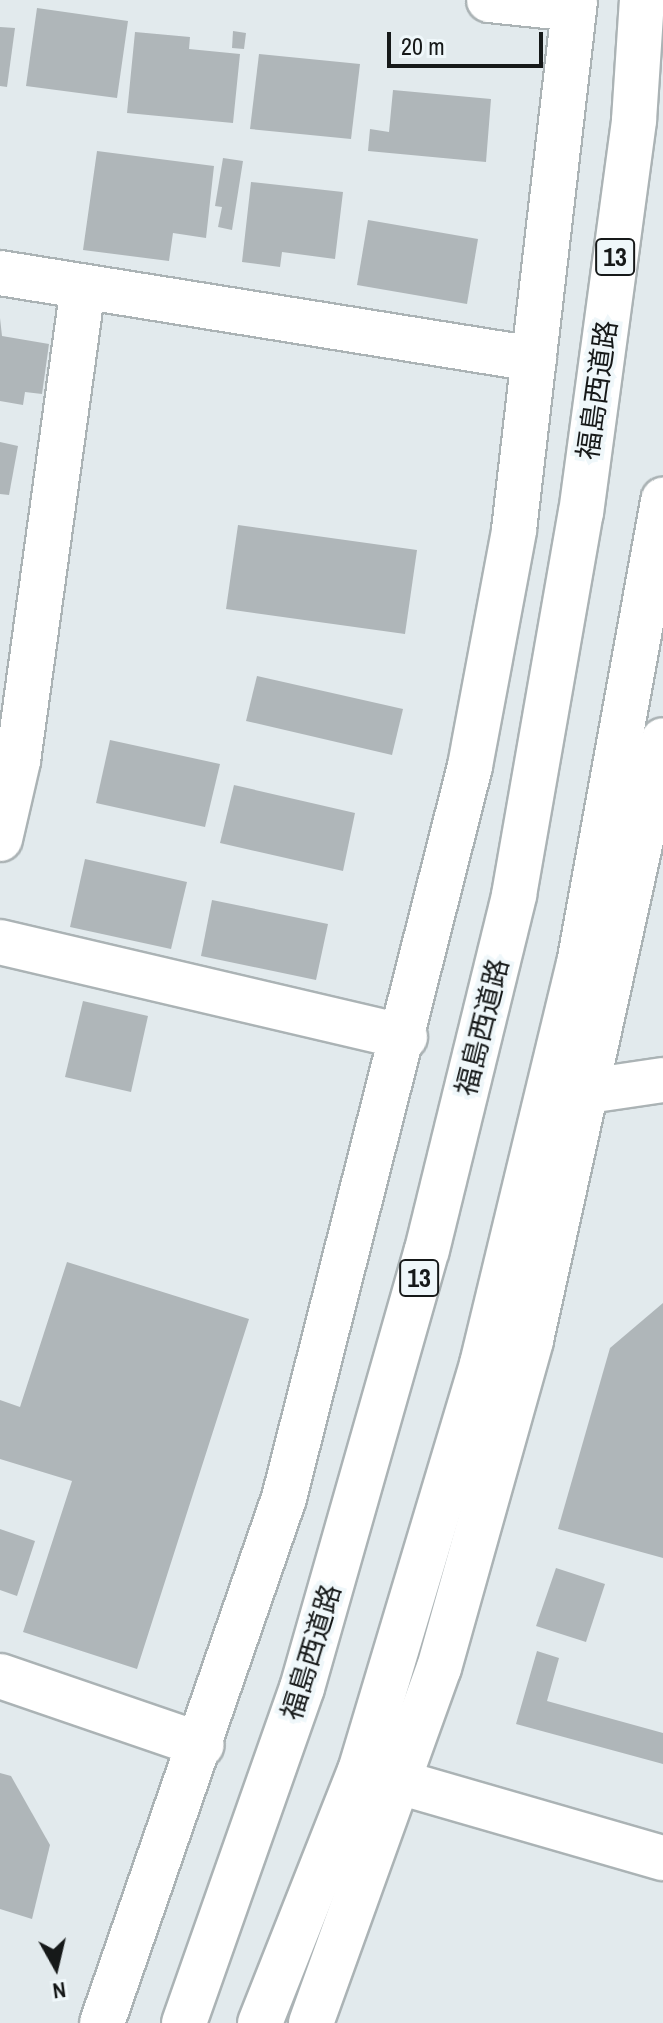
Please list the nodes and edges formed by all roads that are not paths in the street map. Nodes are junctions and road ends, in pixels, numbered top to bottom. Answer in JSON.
{"nodes":[{"id":1,"x":489,"y":0,"type":"edge"},
{"id":2,"x":642,"y":0,"type":"edge"},
{"id":3,"x":574,"y":5,"type":"edge"},
{"id":4,"x":0,"y":273,"type":"edge"},
{"id":5,"x":83,"y":286,"type":"junction"},
{"id":6,"x":534,"y":359,"type":"junction"},
{"id":7,"x":662,"y":509,"type":"edge"},
{"id":8,"x":663,"y":740,"type":"edge"},
{"id":9,"x":9,"y":760,"type":"edge"},
{"id":10,"x":0,"y":839,"type":"edge"},
{"id":11,"x":0,"y":942,"type":"edge"},
{"id":12,"x":405,"y":1037,"type":"junction"},
{"id":13,"x":663,"y":1080,"type":"edge"},
{"id":14,"x":588,"y":1091,"type":"junction"},
{"id":15,"x":0,"y":1676,"type":"edge"},
{"id":16,"x":202,"y":1745,"type":"junction"},
{"id":17,"x":399,"y":1782,"type":"junction"},
{"id":18,"x":663,"y":1858,"type":"edge"},
{"id":19,"x":102,"y":2023,"type":"edge"},
{"id":20,"x":184,"y":2023,"type":"edge"},
{"id":21,"x":260,"y":2023,"type":"edge"},
{"id":22,"x":311,"y":2023,"type":"edge"}],
"edges":[{"from":1,"to":3,"type":"main road"},
{"from":2,"to":20,"type":"main road","name":"福島西道路","number":"13"},
{"from":3,"to":6,"type":"main road"},
{"from":4,"to":5,"type":"main road"},
{"from":5,"to":6,"type":"main road"},
{"from":5,"to":9,"type":"main road"},
{"from":6,"to":12,"type":"main road"},
{"from":7,"to":21,"type":"main road"},
{"from":8,"to":14,"type":"main road"},
{"from":9,"to":10,"type":"main road"},
{"from":11,"to":12,"type":"main road"},
{"from":12,"to":16,"type":"main road"},
{"from":13,"to":14,"type":"main road"},
{"from":14,"to":17,"type":"main road"},
{"from":15,"to":16,"type":"main road"},
{"from":16,"to":19,"type":"main road"},
{"from":17,"to":18,"type":"main road"},
{"from":17,"to":22,"type":"main road"}]}
